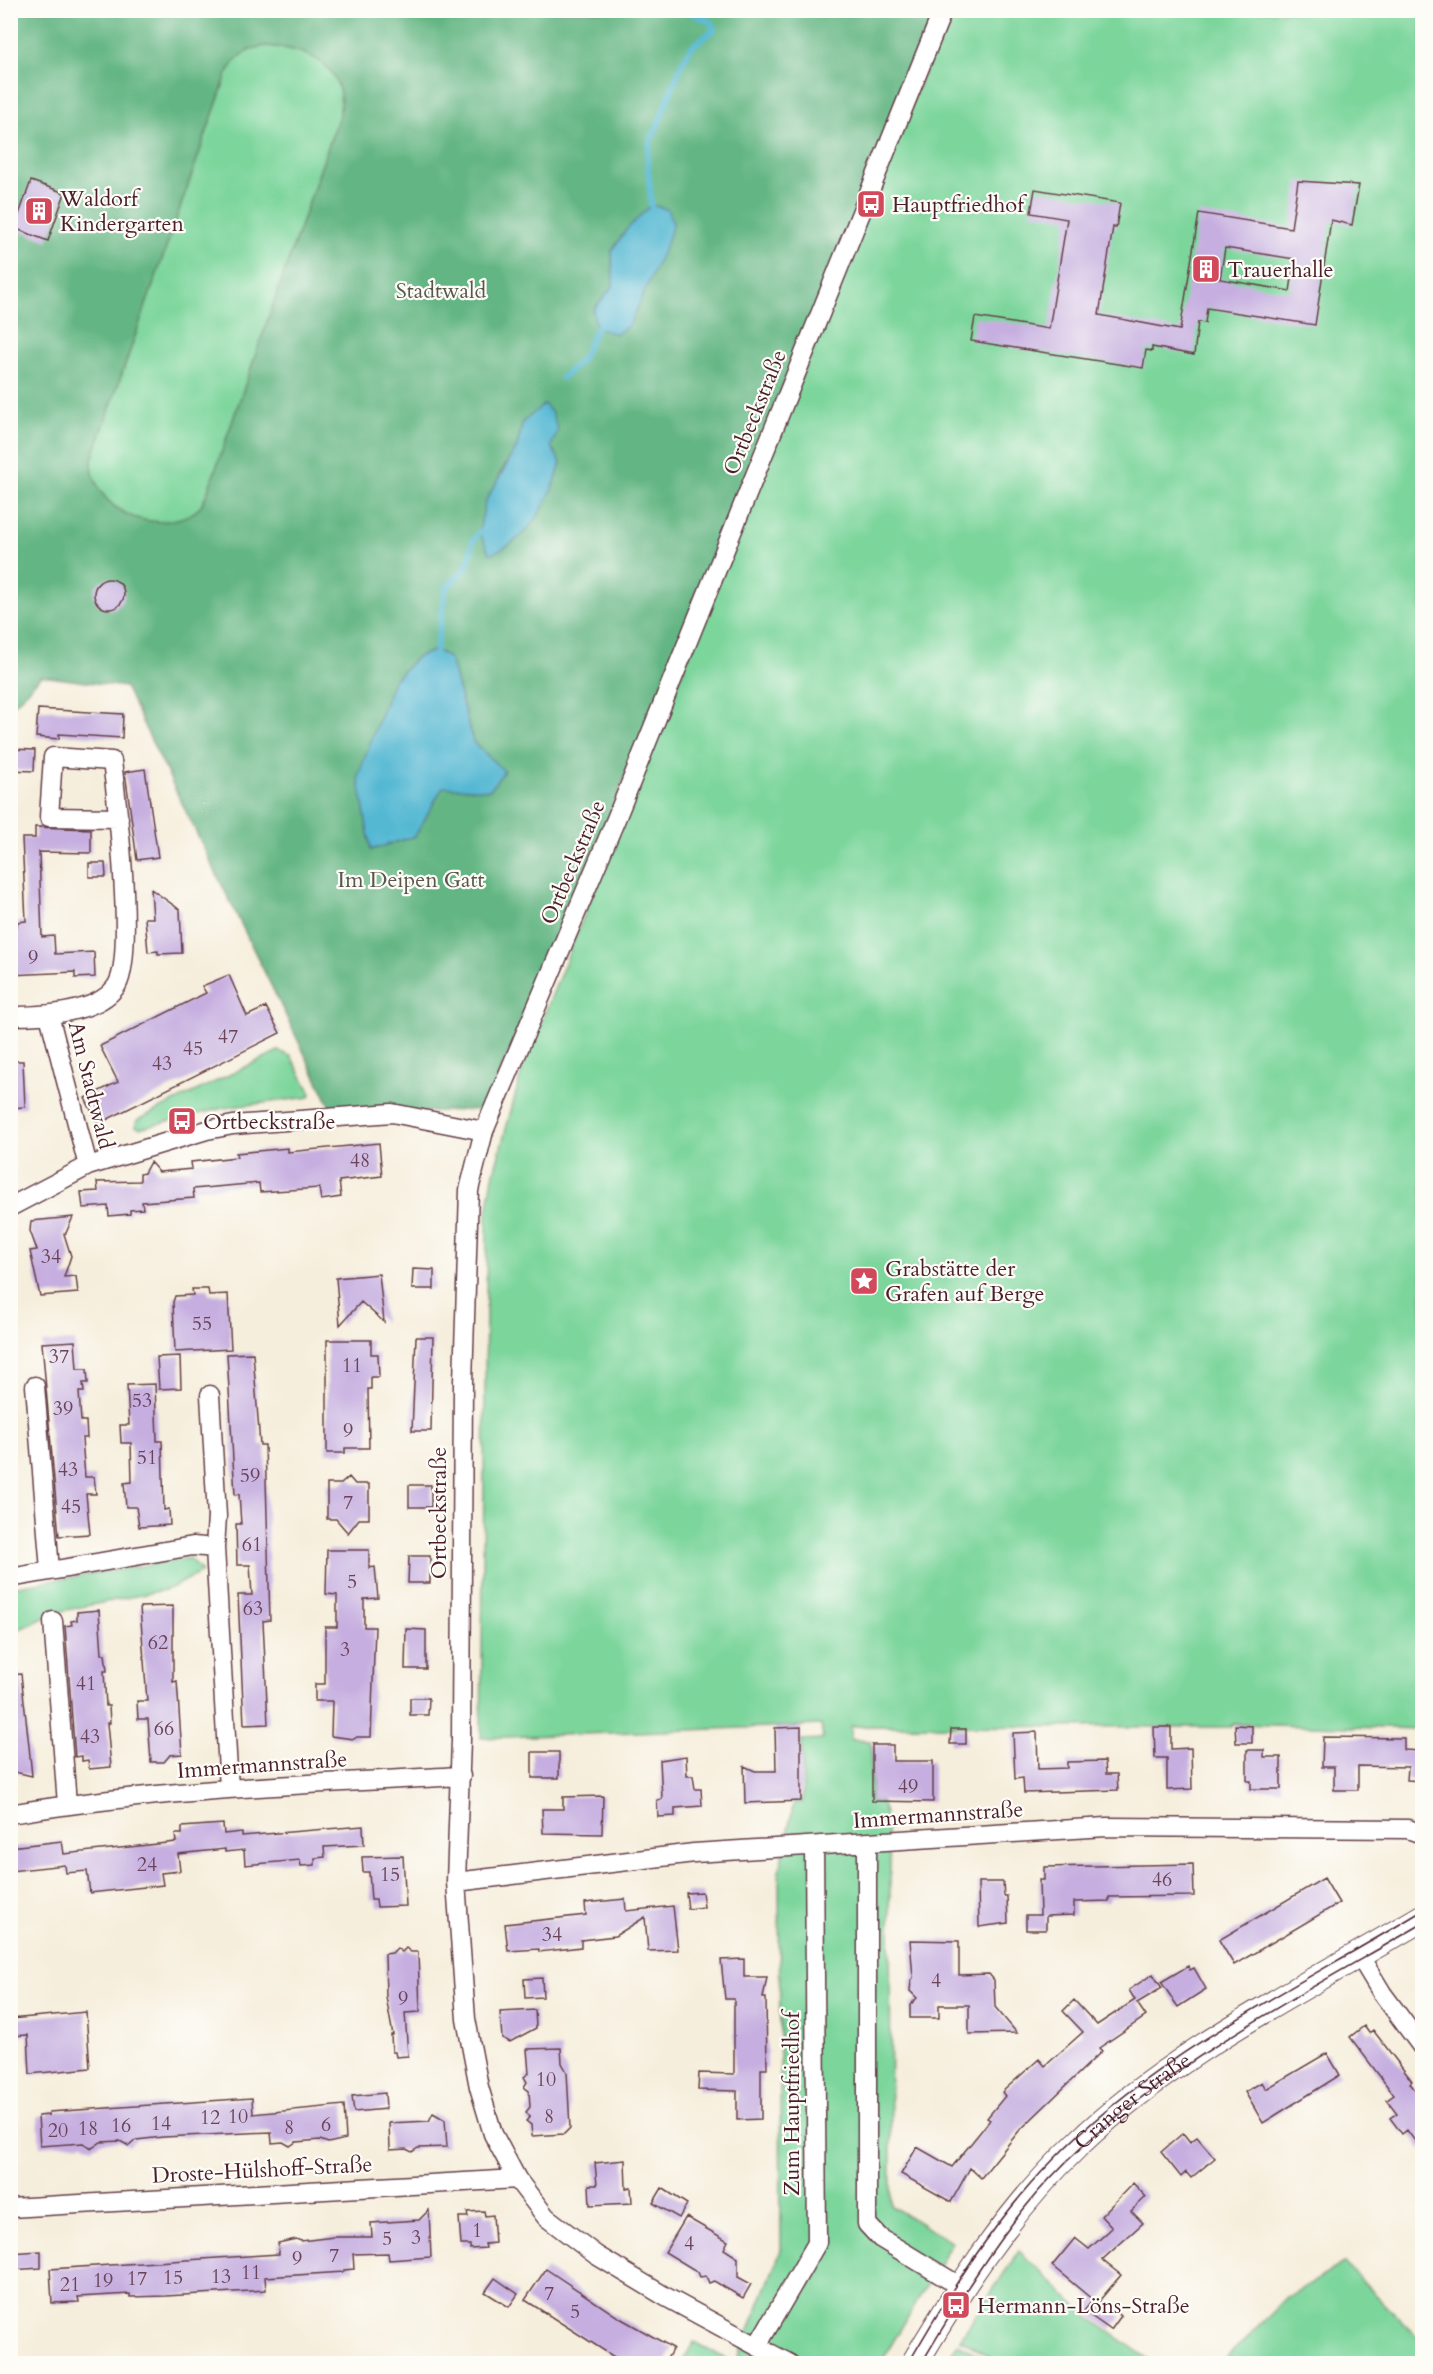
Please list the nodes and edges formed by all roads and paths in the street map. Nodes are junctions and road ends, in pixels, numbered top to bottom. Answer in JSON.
{"nodes":[{"id":1,"x":943,"y":10,"type":"edge"},
{"id":2,"x":119,"y":818,"type":"junction"},
{"id":3,"x":49,"y":1015,"type":"junction"},
{"id":4,"x":10,"y":1016,"type":"edge"},
{"id":5,"x":484,"y":1131,"type":"junction"},
{"id":6,"x":88,"y":1166,"type":"junction"},
{"id":7,"x":10,"y":1207,"type":"edge"},
{"id":8,"x":34,"y":1386,"type":"dead end"},
{"id":9,"x":210,"y":1395,"type":"dead end"},
{"id":10,"x":215,"y":1548,"type":"junction"},
{"id":11,"x":50,"y":1570,"type":"junction"},
{"id":12,"x":10,"y":1578,"type":"edge"},
{"id":13,"x":53,"y":1621,"type":"dead end"},
{"id":14,"x":460,"y":1776,"type":"junction"},
{"id":15,"x":229,"y":1788,"type":"junction"},
{"id":16,"x":67,"y":1804,"type":"junction"},
{"id":17,"x":10,"y":1814,"type":"edge"},
{"id":18,"x":1422,"y":1834,"type":"edge"},
{"id":19,"x":867,"y":1843,"type":"junction"},
{"id":20,"x":814,"y":1846,"type":"junction"},
{"id":21,"x":456,"y":1882,"type":"junction"},
{"id":22,"x":1422,"y":1918,"type":"edge"},
{"id":23,"x":1359,"y":1955,"type":"junction"},
{"id":24,"x":1422,"y":2048,"type":"edge"},
{"id":25,"x":517,"y":2179,"type":"junction"},
{"id":26,"x":10,"y":2208,"type":"edge"},
{"id":27,"x":961,"y":2287,"type":"junction"},
{"id":28,"x":757,"y":2346,"type":"junction"},
{"id":29,"x":789,"y":2364,"type":"edge"},
{"id":30,"x":914,"y":2364,"type":"edge"}],
"edges":[{"from":1,"to":5,"type":"street","name":"Ortbeckstraße"},
{"from":2,"to":2,"type":"street","name":"Am Stadtwald"},
{"from":2,"to":3,"type":"street","name":"Am Stadtwald"},
{"from":3,"to":4,"type":"street","name":"Am Stadtwald"},
{"from":3,"to":6,"type":"street","name":"Am Stadtwald"},
{"from":5,"to":6,"type":"street"},
{"from":5,"to":14,"type":"street","name":"Ortbeckstraße"},
{"from":6,"to":7,"type":"street"},
{"from":8,"to":11,"type":"street"},
{"from":9,"to":10,"type":"street"},
{"from":10,"to":11,"type":"street"},
{"from":10,"to":15,"type":"street"},
{"from":11,"to":12,"type":"street"},
{"from":13,"to":16,"type":"street"},
{"from":14,"to":15,"type":"street","name":"Immermannstraße"},
{"from":14,"to":21,"type":"street"},
{"from":15,"to":16,"type":"street","name":"Immermannstraße"},
{"from":16,"to":17,"type":"street","name":"Immermannstraße"},
{"from":18,"to":19,"type":"street","name":"Immermannstraße"},
{"from":19,"to":20,"type":"street","name":"Immermannstraße"},
{"from":19,"to":27,"type":"street"},
{"from":20,"to":21,"type":"street","name":"Immermannstraße"},
{"from":20,"to":28,"type":"street","name":"Zum Hauptfriedhof"},
{"from":21,"to":25,"type":"street"},
{"from":22,"to":23,"type":"main road","name":"Cranger Straße"},
{"from":23,"to":24,"type":"street"},
{"from":23,"to":27,"type":"main road","name":"Cranger Straße"},
{"from":25,"to":26,"type":"street","name":"Droste-Hülshoff-Straße"},
{"from":25,"to":28,"type":"street"},
{"from":27,"to":30,"type":"main road","name":"Cranger Straße"},
{"from":28,"to":29,"type":"street"}]}
